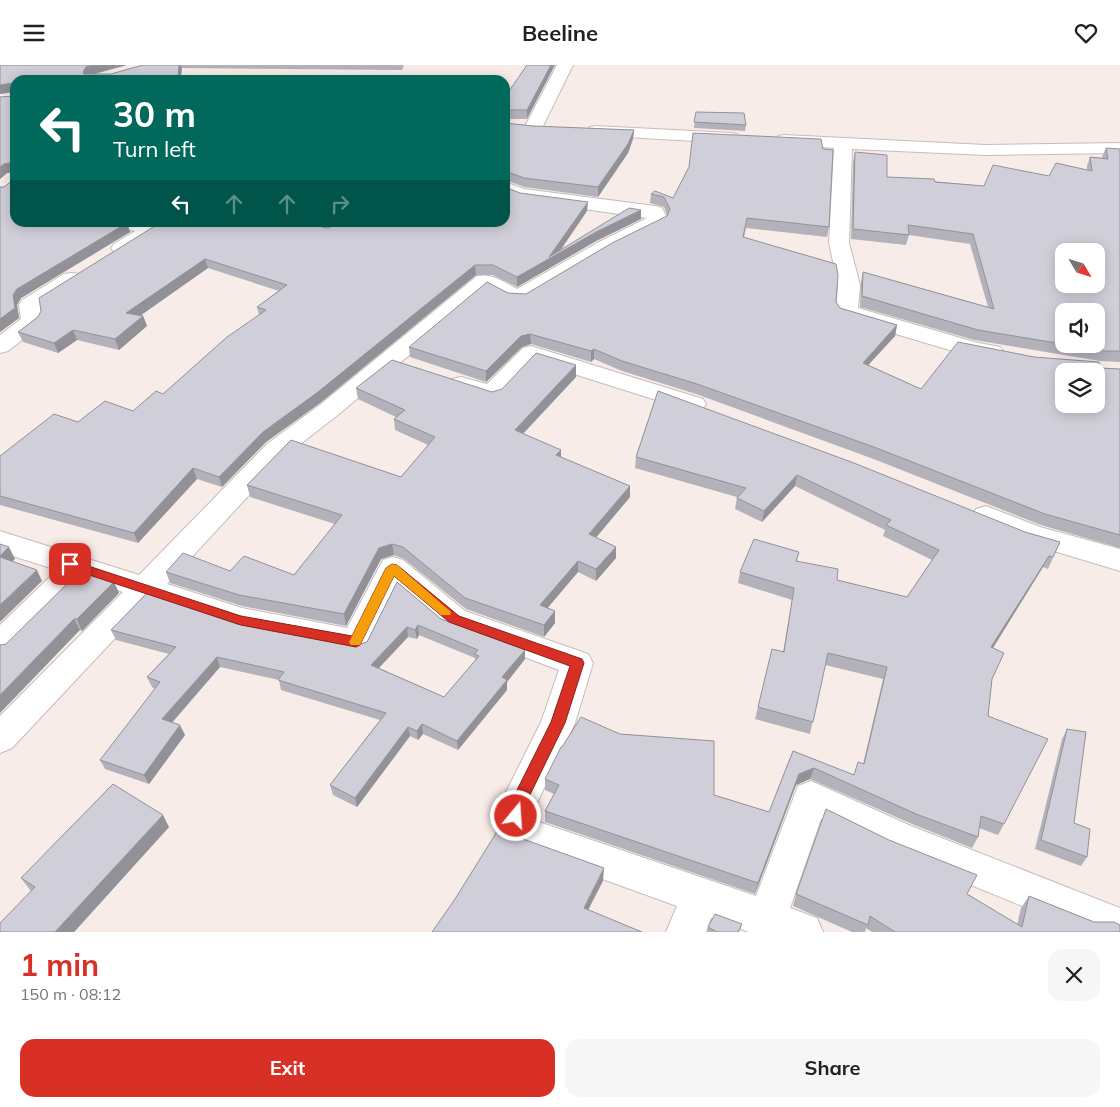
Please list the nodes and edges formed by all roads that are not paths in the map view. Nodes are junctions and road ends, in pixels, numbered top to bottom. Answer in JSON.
{"nodes":[{"id":1,"x":566,"y":65,"type":"edge"},
{"id":2,"x":552,"y":129,"type":"edge"},
{"id":3,"x":582,"y":130,"type":"edge"},
{"id":4,"x":746,"y":138,"type":"edge"},
{"id":5,"x":766,"y":139,"type":"edge"},
{"id":6,"x":843,"y":143,"type":"junction"},
{"id":7,"x":1120,"y":148,"type":"edge"},
{"id":8,"x":510,"y":190,"type":"edge"},
{"id":9,"x":146,"y":227,"type":"edge"},
{"id":10,"x":0,"y":346,"type":"edge"},
{"id":11,"x":1008,"y":355,"type":"edge"},
{"id":12,"x":389,"y":360,"type":"junction"},
{"id":13,"x":714,"y":411,"type":"edge"},
{"id":14,"x":968,"y":509,"type":"edge"},
{"id":15,"x":0,"y":541,"type":"edge"},
{"id":16,"x":1120,"y":560,"type":"edge"},
{"id":17,"x":79,"y":567,"type":"junction"},
{"id":18,"x":145,"y":588,"type":"junction"},
{"id":19,"x":0,"y":645,"type":"edge"},
{"id":20,"x":0,"y":739,"type":"edge"},
{"id":21,"x":701,"y":896,"type":"junction"},
{"id":22,"x":766,"y":919,"type":"junction"},
{"id":23,"x":1120,"y":928,"type":"edge"},
{"id":24,"x":686,"y":932,"type":"edge"},
{"id":25,"x":803,"y":932,"type":"edge"}],
"edges":[{"from":1,"to":2,"type":"street"},
{"from":3,"to":4,"type":"street"},
{"from":5,"to":6,"type":"street"},
{"from":6,"to":7,"type":"street"},
{"from":6,"to":11,"type":"street"},
{"from":8,"to":12,"type":"street"},
{"from":9,"to":10,"type":"street"},
{"from":12,"to":13,"type":"street"},
{"from":12,"to":18,"type":"street"},
{"from":14,"to":16,"type":"street"},
{"from":15,"to":17,"type":"street"},
{"from":17,"to":18,"type":"street"},
{"from":17,"to":19,"type":"street"},
{"from":18,"to":20,"type":"street"},
{"from":18,"to":21,"type":"street"},
{"from":21,"to":22,"type":"street"},
{"from":21,"to":24,"type":"street"},
{"from":22,"to":23,"type":"street"},
{"from":22,"to":25,"type":"street"}]}
